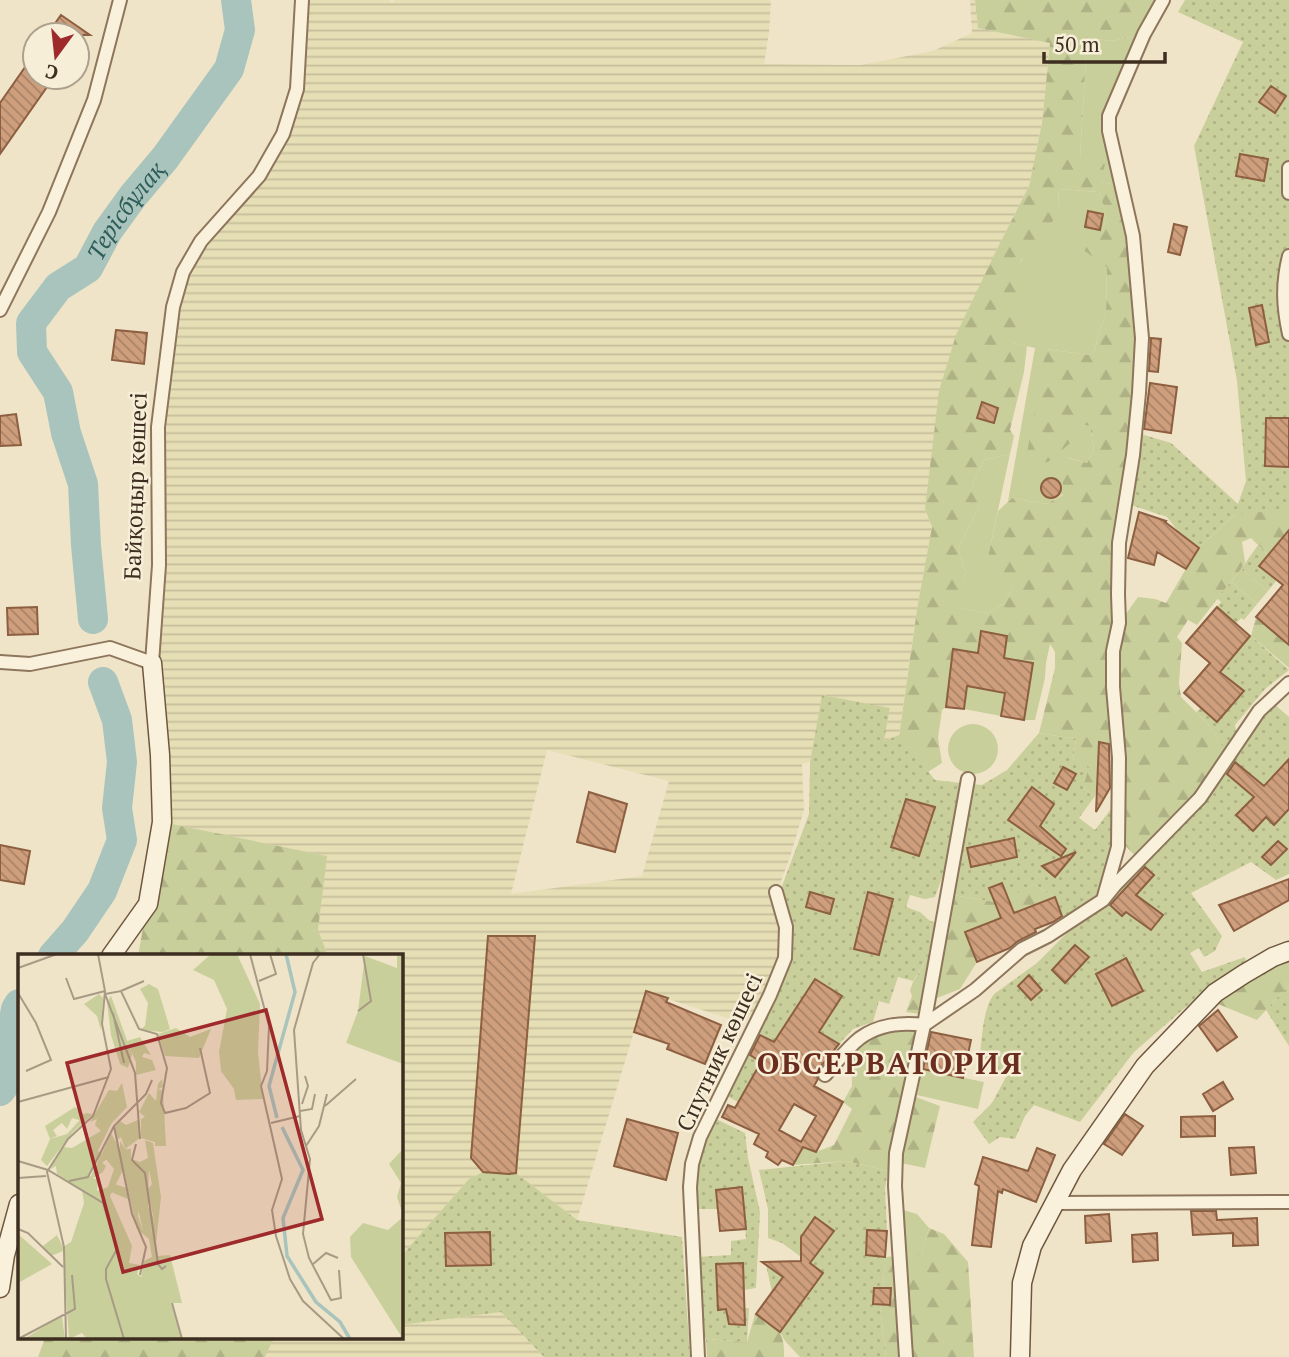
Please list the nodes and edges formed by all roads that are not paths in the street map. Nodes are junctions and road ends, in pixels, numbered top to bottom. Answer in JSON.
{"nodes":[{"id":1,"x":120,"y":0,"type":"edge"},
{"id":2,"x":302,"y":0,"type":"edge"},
{"id":3,"x":1163,"y":0,"type":"edge"},
{"id":4,"x":1289,"y":168,"type":"edge"},
{"id":5,"x":1289,"y":193,"type":"edge"},
{"id":6,"x":1289,"y":256,"type":"edge"},
{"id":7,"x":0,"y":310,"type":"edge"},
{"id":8,"x":1289,"y":334,"type":"edge"},
{"id":9,"x":0,"y":662,"type":"edge"},
{"id":10,"x":152,"y":663,"type":"junction"},
{"id":11,"x":1289,"y":682,"type":"edge"},
{"id":12,"x":968,"y":779,"type":"dead end"},
{"id":13,"x":776,"y":892,"type":"dead end"},
{"id":14,"x":1103,"y":900,"type":"junction"},
{"id":15,"x":1289,"y":951,"type":"edge"},
{"id":16,"x":111,"y":954,"type":"edge"},
{"id":17,"x":924,"y":1025,"type":"junction"},
{"id":18,"x":825,"y":1074,"type":"dead end"},
{"id":19,"x":1289,"y":1202,"type":"edge"},
{"id":20,"x":1055,"y":1203,"type":"junction"},
{"id":21,"x":18,"y":1208,"type":"edge"},
{"id":22,"x":0,"y":1288,"type":"edge"},
{"id":23,"x":698,"y":1357,"type":"edge"},
{"id":24,"x":906,"y":1357,"type":"edge"},
{"id":25,"x":1020,"y":1357,"type":"edge"}],
"edges":[{"from":1,"to":7,"type":"street"},
{"from":2,"to":10,"type":"street","name":"Байқоңыр көшесі"},
{"from":3,"to":14,"type":"street"},
{"from":4,"to":5,"type":"street"},
{"from":6,"to":8,"type":"street"},
{"from":9,"to":10,"type":"street"},
{"from":10,"to":16,"type":"street","name":"Байқоңыр көшесі"},
{"from":11,"to":14,"type":"street"},
{"from":12,"to":17,"type":"street"},
{"from":13,"to":23,"type":"street","name":"Спутник көшесі"},
{"from":14,"to":17,"type":"street"},
{"from":15,"to":20,"type":"street"},
{"from":17,"to":18,"type":"street"},
{"from":17,"to":24,"type":"street"},
{"from":19,"to":20,"type":"street"},
{"from":20,"to":25,"type":"street"},
{"from":21,"to":22,"type":"street"}]}
